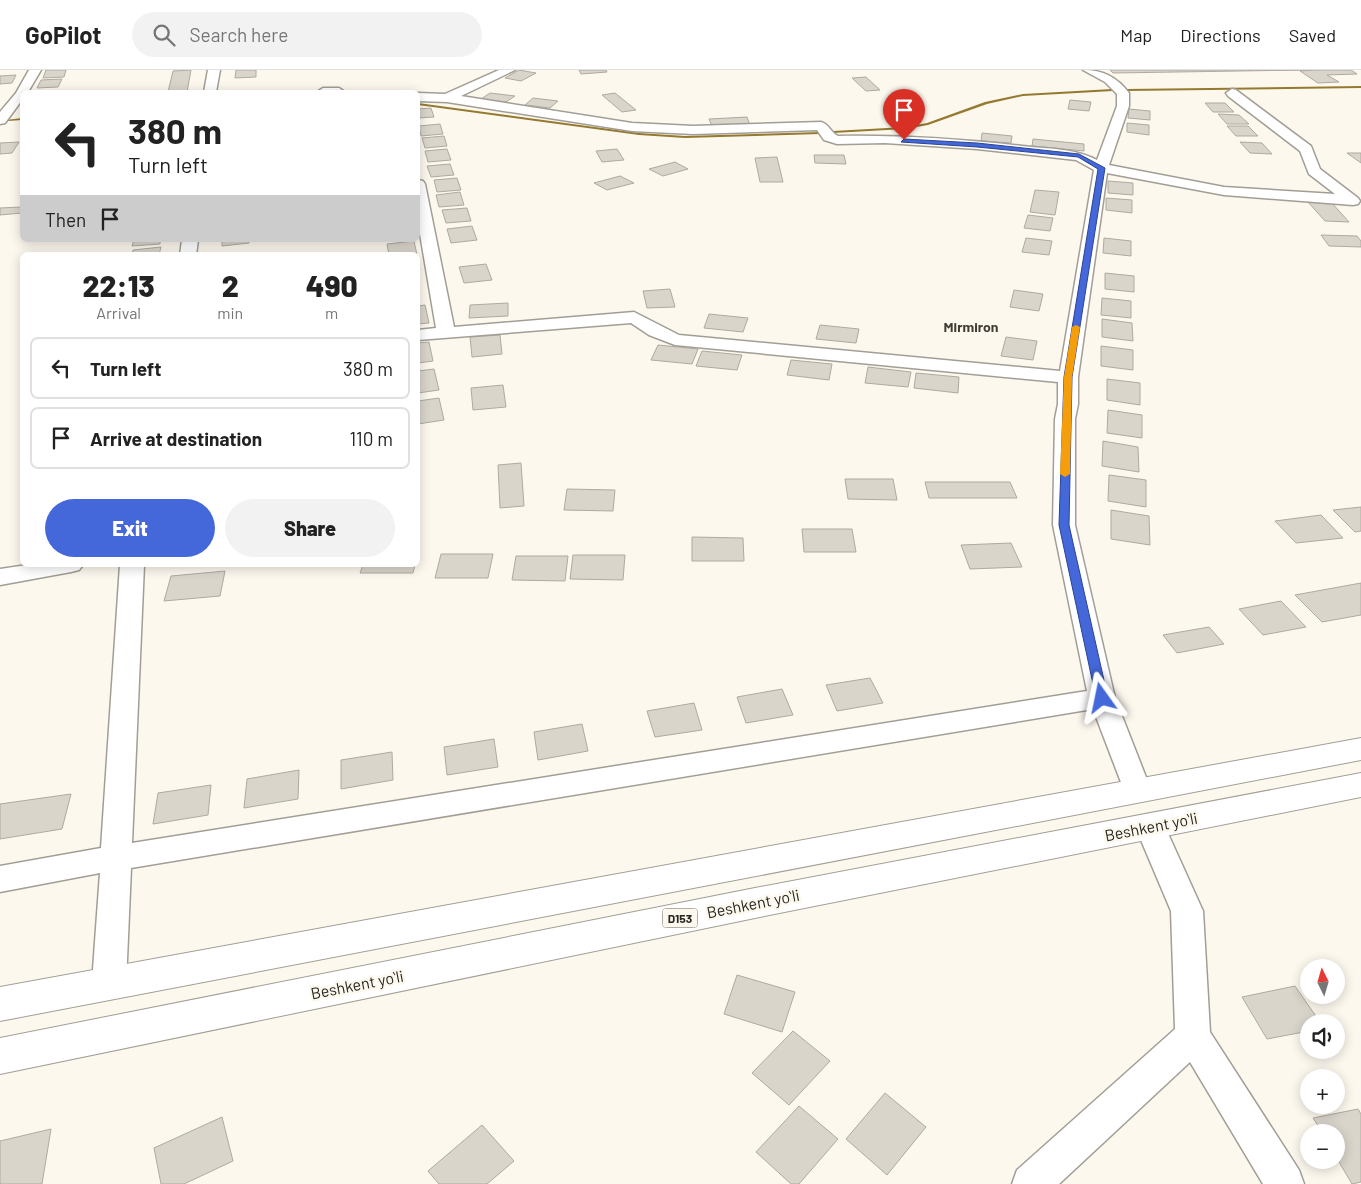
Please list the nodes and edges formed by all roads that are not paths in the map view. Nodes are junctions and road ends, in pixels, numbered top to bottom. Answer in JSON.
{"nodes":[{"id":1,"x":35,"y":70,"type":"edge"},
{"id":2,"x":214,"y":70,"type":"edge"},
{"id":3,"x":509,"y":70,"type":"edge"},
{"id":4,"x":1089,"y":70,"type":"edge"},
{"id":5,"x":21,"y":90,"type":"edge"},
{"id":6,"x":210,"y":90,"type":"edge"},
{"id":7,"x":20,"y":91,"type":"edge"},
{"id":8,"x":1232,"y":93,"type":"dead end"},
{"id":9,"x":420,"y":97,"type":"edge"},
{"id":10,"x":447,"y":98,"type":"junction"},
{"id":11,"x":20,"y":112,"type":"edge"},
{"id":12,"x":2,"y":116,"type":"edge"},
{"id":13,"x":1101,"y":168,"type":"junction"},
{"id":14,"x":420,"y":195,"type":"edge"},
{"id":15,"x":1356,"y":204,"type":"edge"},
{"id":16,"x":446,"y":332,"type":"junction"},
{"id":17,"x":420,"y":336,"type":"edge"},
{"id":18,"x":1068,"y":377,"type":"junction"},
{"id":19,"x":59,"y":567,"type":"edge"},
{"id":20,"x":132,"y":567,"type":"edge"},
{"id":21,"x":0,"y":577,"type":"edge"},
{"id":22,"x":1102,"y":698,"type":"junction"},
{"id":23,"x":1361,"y":749,"type":"edge"},
{"id":24,"x":1361,"y":785,"type":"edge"},
{"id":25,"x":1137,"y":790,"type":"junction"},
{"id":26,"x":1150,"y":826,"type":"junction"},
{"id":27,"x":116,"y":858,"type":"junction"},
{"id":28,"x":0,"y":879,"type":"edge"},
{"id":29,"x":109,"y":983,"type":"junction"},
{"id":30,"x":0,"y":1004,"type":"edge"},
{"id":31,"x":1193,"y":1036,"type":"junction"},
{"id":32,"x":0,"y":1056,"type":"edge"},
{"id":33,"x":1031,"y":1184,"type":"edge"},
{"id":34,"x":1285,"y":1184,"type":"edge"}],
"edges":[{"from":1,"to":5,"type":"street"},
{"from":2,"to":6,"type":"street"},
{"from":3,"to":10,"type":"street"},
{"from":4,"to":13,"type":"street"},
{"from":7,"to":12,"type":"street"},
{"from":8,"to":15,"type":"street"},
{"from":9,"to":10,"type":"street"},
{"from":10,"to":13,"type":"street"},
{"from":11,"to":12,"type":"street"},
{"from":13,"to":15,"type":"street"},
{"from":13,"to":18,"type":"street"},
{"from":14,"to":16,"type":"street"},
{"from":16,"to":17,"type":"street"},
{"from":16,"to":18,"type":"street"},
{"from":18,"to":22,"type":"street"},
{"from":19,"to":21,"type":"street"},
{"from":20,"to":27,"type":"street"},
{"from":22,"to":25,"type":"street"},
{"from":22,"to":27,"type":"street"},
{"from":23,"to":25,"type":"main road"},
{"from":24,"to":26,"type":"main road","name":"Beshkent yoʻli","number":"D153"},
{"from":25,"to":29,"type":"main road"},
{"from":26,"to":31,"type":"street"},
{"from":26,"to":32,"type":"main road","name":"Beshkent yoʻli","number":"D153"},
{"from":27,"to":28,"type":"street"},
{"from":27,"to":29,"type":"street"},
{"from":29,"to":30,"type":"main road"},
{"from":31,"to":33,"type":"street"},
{"from":31,"to":34,"type":"street"}]}
